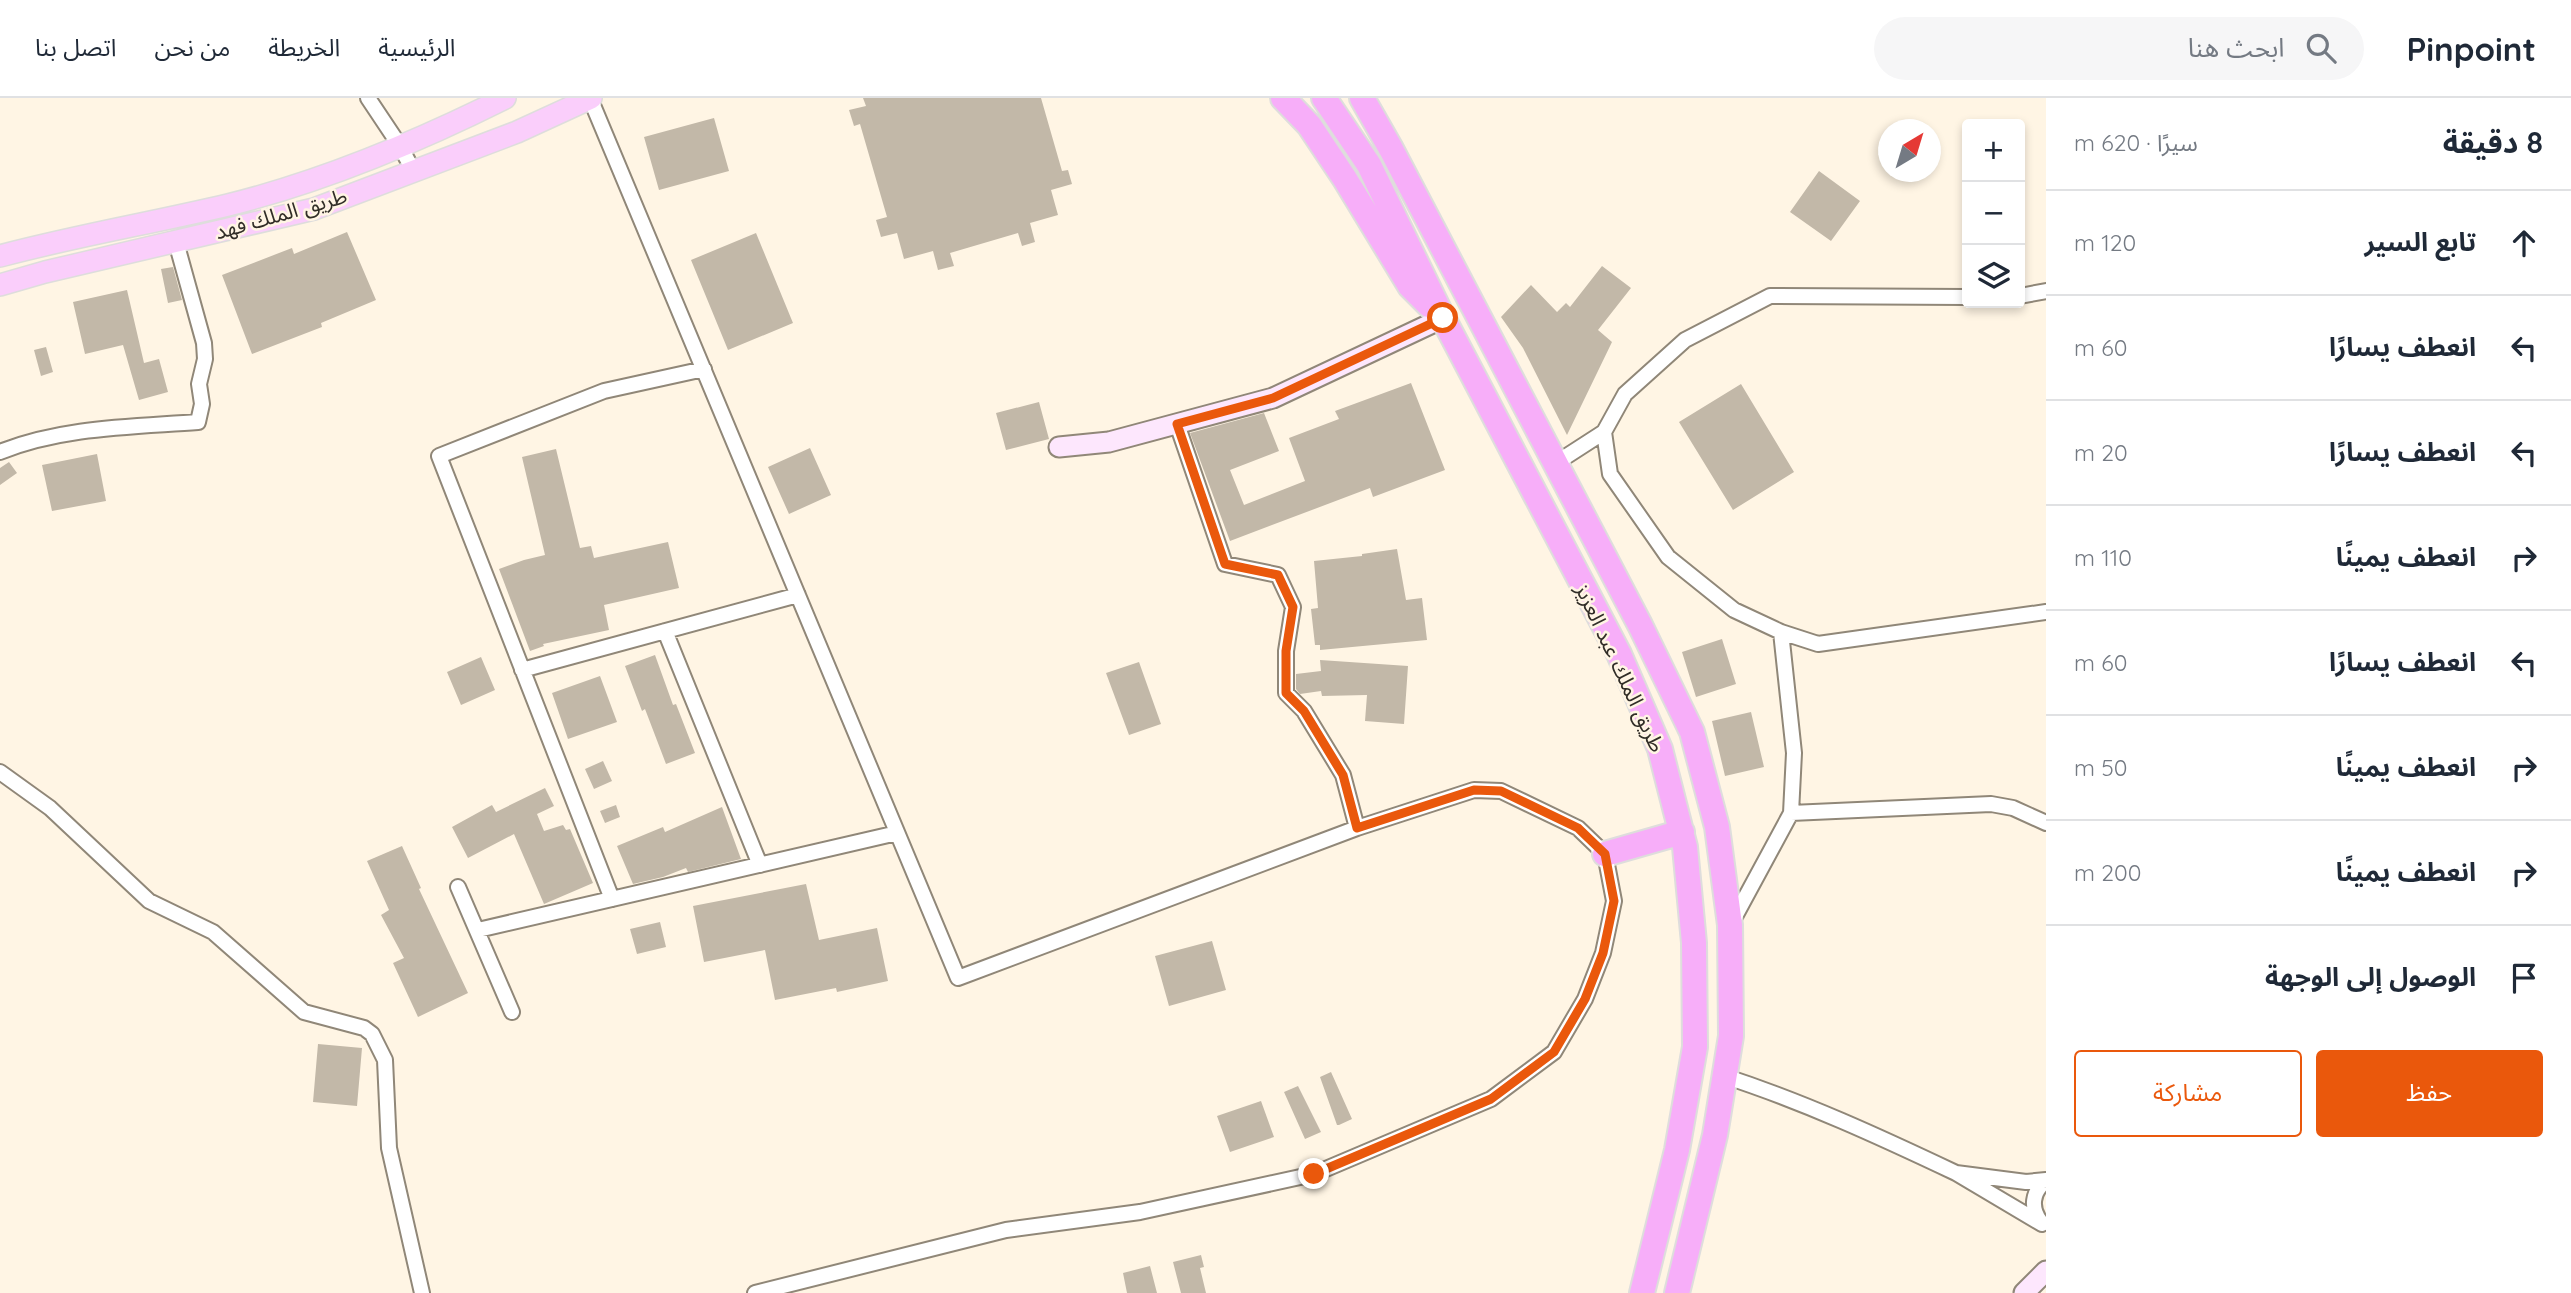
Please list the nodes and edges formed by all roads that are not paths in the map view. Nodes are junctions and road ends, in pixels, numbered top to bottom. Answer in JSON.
{"nodes":[{"id":1,"x":368,"y":98,"type":"edge"},
{"id":2,"x":505,"y":98,"type":"edge"},
{"id":3,"x":591,"y":98,"type":"edge"},
{"id":4,"x":1283,"y":98,"type":"edge"},
{"id":5,"x":1324,"y":98,"type":"edge"},
{"id":6,"x":1362,"y":98,"type":"edge"},
{"id":7,"x":1379,"y":98,"type":"edge"},
{"id":8,"x":400,"y":146,"type":"junction"},
{"id":9,"x":414,"y":172,"type":"junction"},
{"id":10,"x":176,"y":242,"type":"junction"},
{"id":11,"x":0,"y":256,"type":"edge"},
{"id":12,"x":1457,"y":274,"type":"junction"},
{"id":13,"x":0,"y":285,"type":"edge"},
{"id":14,"x":2046,"y":291,"type":"edge"},
{"id":15,"x":2025,"y":295,"type":"edge"},
{"id":16,"x":1962,"y":297,"type":"edge"},
{"id":17,"x":1443,"y":318,"type":"junction"},
{"id":18,"x":704,"y":369,"type":"junction"},
{"id":19,"x":1177,"y":424,"type":"junction"},
{"id":20,"x":1604,"y":432,"type":"junction"},
{"id":21,"x":1059,"y":447,"type":"dead end"},
{"id":22,"x":0,"y":452,"type":"edge"},
{"id":23,"x":1556,"y":463,"type":"junction"},
{"id":24,"x":798,"y":595,"type":"junction"},
{"id":25,"x":2046,"y":612,"type":"edge"},
{"id":26,"x":665,"y":631,"type":"junction"},
{"id":27,"x":1781,"y":632,"type":"junction"},
{"id":28,"x":522,"y":670,"type":"junction"},
{"id":29,"x":0,"y":772,"type":"edge"},
{"id":30,"x":1791,"y":813,"type":"junction"},
{"id":31,"x":2046,"y":823,"type":"edge"},
{"id":32,"x":1357,"y":828,"type":"junction"},
{"id":33,"x":1682,"y":832,"type":"junction"},
{"id":34,"x":897,"y":833,"type":"junction"},
{"id":35,"x":1605,"y":854,"type":"junction"},
{"id":36,"x":760,"y":865,"type":"junction"},
{"id":37,"x":458,"y":887,"type":"dead end"},
{"id":38,"x":612,"y":899,"type":"junction"},
{"id":39,"x":1730,"y":925,"type":"junction"},
{"id":40,"x":478,"y":930,"type":"junction"},
{"id":41,"x":512,"y":1012,"type":"dead end"},
{"id":42,"x":1724,"y":1076,"type":"junction"},
{"id":43,"x":1956,"y":1172,"type":"junction"},
{"id":44,"x":2046,"y":1180,"type":"edge"},
{"id":45,"x":2044,"y":1225,"type":"edge"},
{"id":46,"x":2046,"y":1271,"type":"edge"},
{"id":47,"x":422,"y":1293,"type":"edge"},
{"id":48,"x":755,"y":1293,"type":"edge"},
{"id":49,"x":1642,"y":1293,"type":"edge"},
{"id":50,"x":1677,"y":1293,"type":"edge"},
{"id":51,"x":2024,"y":1293,"type":"edge"}],
"edges":[{"from":1,"to":8,"type":"street"},
{"from":2,"to":8,"type":"main road","name":"طريق الملك فهد"},
{"from":3,"to":9,"type":"main road","name":"طريق الملك فهد"},
{"from":3,"to":18,"type":"street"},
{"from":4,"to":17,"type":"highway"},
{"from":5,"to":17,"type":"highway","name":"طريق الملك عبد العزيز"},
{"from":6,"to":12,"type":"highway","name":"طريق الملك عبد العزيز"},
{"from":7,"to":12,"type":"highway"},
{"from":8,"to":9,"type":"street"},
{"from":8,"to":11,"type":"main road","name":"طريق الملك فهد"},
{"from":9,"to":10,"type":"main road","name":"طريق الملك فهد"},
{"from":10,"to":13,"type":"main road","name":"طريق الملك فهد"},
{"from":10,"to":22,"type":"street"},
{"from":12,"to":23,"type":"highway","name":"طريق الملك عبد العزيز"},
{"from":14,"to":15,"type":"street"},
{"from":16,"to":20,"type":"street"},
{"from":17,"to":19,"type":"street"},
{"from":17,"to":33,"type":"highway","name":"طريق الملك عبد العزيز"},
{"from":18,"to":24,"type":"street"},
{"from":18,"to":28,"type":"street"},
{"from":19,"to":21,"type":"street"},
{"from":19,"to":32,"type":"street"},
{"from":20,"to":23,"type":"street"},
{"from":20,"to":27,"type":"street"},
{"from":23,"to":39,"type":"highway","name":"طريق الملك عبد العزيز"},
{"from":24,"to":26,"type":"street"},
{"from":24,"to":34,"type":"street"},
{"from":25,"to":27,"type":"street"},
{"from":26,"to":28,"type":"street"},
{"from":26,"to":36,"type":"street"},
{"from":27,"to":30,"type":"street"},
{"from":28,"to":38,"type":"street"},
{"from":29,"to":47,"type":"street"},
{"from":30,"to":31,"type":"street"},
{"from":30,"to":39,"type":"street"},
{"from":32,"to":34,"type":"street"},
{"from":32,"to":35,"type":"street"},
{"from":33,"to":35,"type":"highway"},
{"from":33,"to":49,"type":"highway","name":"طريق الملك عبد العزيز"},
{"from":34,"to":36,"type":"street"},
{"from":35,"to":48,"type":"street"},
{"from":36,"to":38,"type":"street"},
{"from":37,"to":40,"type":"street"},
{"from":38,"to":40,"type":"street"},
{"from":39,"to":42,"type":"highway","name":"طريق الملك عبد العزيز"},
{"from":40,"to":41,"type":"street"},
{"from":42,"to":43,"type":"street"},
{"from":42,"to":50,"type":"highway","name":"طريق الملك عبد العزيز"},
{"from":43,"to":44,"type":"street"},
{"from":43,"to":45,"type":"street"},
{"from":44,"to":45,"type":"street"},
{"from":46,"to":51,"type":"street"}]}
